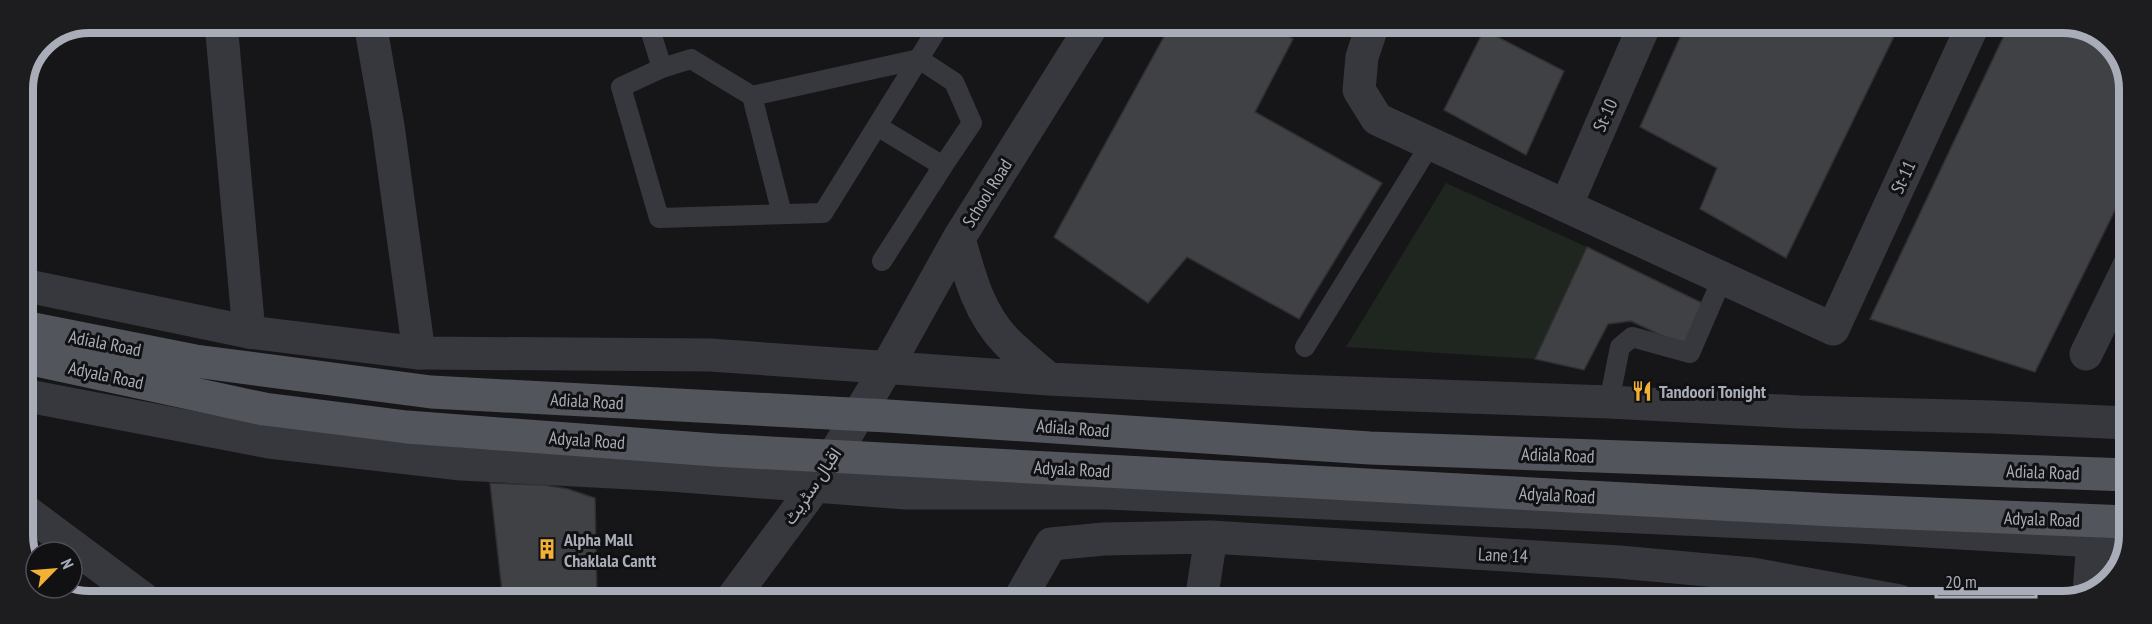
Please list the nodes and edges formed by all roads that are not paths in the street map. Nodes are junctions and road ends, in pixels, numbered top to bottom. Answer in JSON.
{"nodes":[{"id":1,"x":222,"y":33,"type":"edge"},
{"id":2,"x":372,"y":33,"type":"edge"},
{"id":3,"x":651,"y":33,"type":"edge"},
{"id":4,"x":935,"y":33,"type":"edge"},
{"id":5,"x":1087,"y":33,"type":"edge"},
{"id":6,"x":1370,"y":33,"type":"edge"},
{"id":7,"x":1641,"y":33,"type":"edge"},
{"id":8,"x":1969,"y":33,"type":"edge"},
{"id":9,"x":919,"y":59,"type":"junction"},
{"id":10,"x":662,"y":68,"type":"junction"},
{"id":11,"x":752,"y":96,"type":"junction"},
{"id":12,"x":877,"y":126,"type":"junction"},
{"id":13,"x":1431,"y":143,"type":"junction"},
{"id":14,"x":943,"y":166,"type":"junction"},
{"id":15,"x":1566,"y":206,"type":"junction"},
{"id":16,"x":782,"y":214,"type":"junction"},
{"id":17,"x":959,"y":238,"type":"junction"},
{"id":18,"x":882,"y":261,"type":"dead end"},
{"id":19,"x":1722,"y":279,"type":"junction"},
{"id":20,"x":2119,"y":285,"type":"edge"},
{"id":21,"x":33,"y":287,"type":"edge"},
{"id":22,"x":33,"y":329,"type":"edge"},
{"id":23,"x":249,"y":332,"type":"junction"},
{"id":24,"x":1305,"y":347,"type":"dead end"},
{"id":25,"x":419,"y":353,"type":"junction"},
{"id":26,"x":2086,"y":354,"type":"dead end"},
{"id":27,"x":33,"y":359,"type":"edge"},
{"id":28,"x":887,"y":367,"type":"junction"},
{"id":29,"x":1049,"y":379,"type":"junction"},
{"id":30,"x":33,"y":397,"type":"edge"},
{"id":31,"x":1609,"y":402,"type":"junction"},
{"id":32,"x":2119,"y":423,"type":"edge"},
{"id":33,"x":2119,"y":475,"type":"edge"},
{"id":34,"x":816,"y":485,"type":"junction"},
{"id":35,"x":33,"y":516,"type":"edge"},
{"id":36,"x":2119,"y":522,"type":"edge"},
{"id":37,"x":1211,"y":537,"type":"junction"},
{"id":38,"x":2093,"y":541,"type":"junction"},
{"id":39,"x":2119,"y":543,"type":"edge"},
{"id":40,"x":2090,"y":584,"type":"edge"},
{"id":41,"x":133,"y":591,"type":"edge"},
{"id":42,"x":738,"y":591,"type":"edge"},
{"id":43,"x":1024,"y":591,"type":"edge"},
{"id":44,"x":1203,"y":591,"type":"edge"},
{"id":45,"x":1845,"y":591,"type":"edge"}],
"edges":[{"from":1,"to":23,"type":"street"},
{"from":2,"to":25,"type":"street"},
{"from":3,"to":10,"type":"lane"},
{"from":4,"to":9,"type":"lane"},
{"from":5,"to":17,"type":"street","name":"School Road"},
{"from":6,"to":13,"type":"street"},
{"from":7,"to":15,"type":"street","name":"St-10"},
{"from":8,"to":19,"type":"street","name":"St-11"},
{"from":9,"to":11,"type":"lane"},
{"from":9,"to":12,"type":"lane"},
{"from":9,"to":14,"type":"lane"},
{"from":10,"to":11,"type":"lane"},
{"from":10,"to":16,"type":"lane"},
{"from":11,"to":16,"type":"lane"},
{"from":12,"to":14,"type":"lane"},
{"from":12,"to":16,"type":"lane"},
{"from":13,"to":15,"type":"street"},
{"from":13,"to":24,"type":"lane"},
{"from":14,"to":18,"type":"lane"},
{"from":15,"to":19,"type":"street"},
{"from":17,"to":28,"type":"street","name":"School Road"},
{"from":17,"to":29,"type":"street"},
{"from":19,"to":31,"type":"lane"},
{"from":20,"to":26,"type":"street"},
{"from":21,"to":23,"type":"street"},
{"from":22,"to":33,"type":"main road","name":"Adiala Road"},
{"from":23,"to":25,"type":"street"},
{"from":25,"to":28,"type":"street"},
{"from":27,"to":36,"type":"main road","name":"Adyala Road"},
{"from":28,"to":29,"type":"street"},
{"from":28,"to":34,"type":"street","name":"اقبال سٹریٹ"},
{"from":29,"to":31,"type":"street"},
{"from":30,"to":34,"type":"street"},
{"from":31,"to":32,"type":"street"},
{"from":34,"to":38,"type":"street"},
{"from":34,"to":42,"type":"street","name":"اقبال سٹریٹ"},
{"from":35,"to":41,"type":"street"},
{"from":37,"to":43,"type":"street","name":"Lane 14"},
{"from":37,"to":44,"type":"street"},
{"from":37,"to":45,"type":"street","name":"Lane 14"},
{"from":38,"to":39,"type":"street"},
{"from":38,"to":40,"type":"street"}]}
